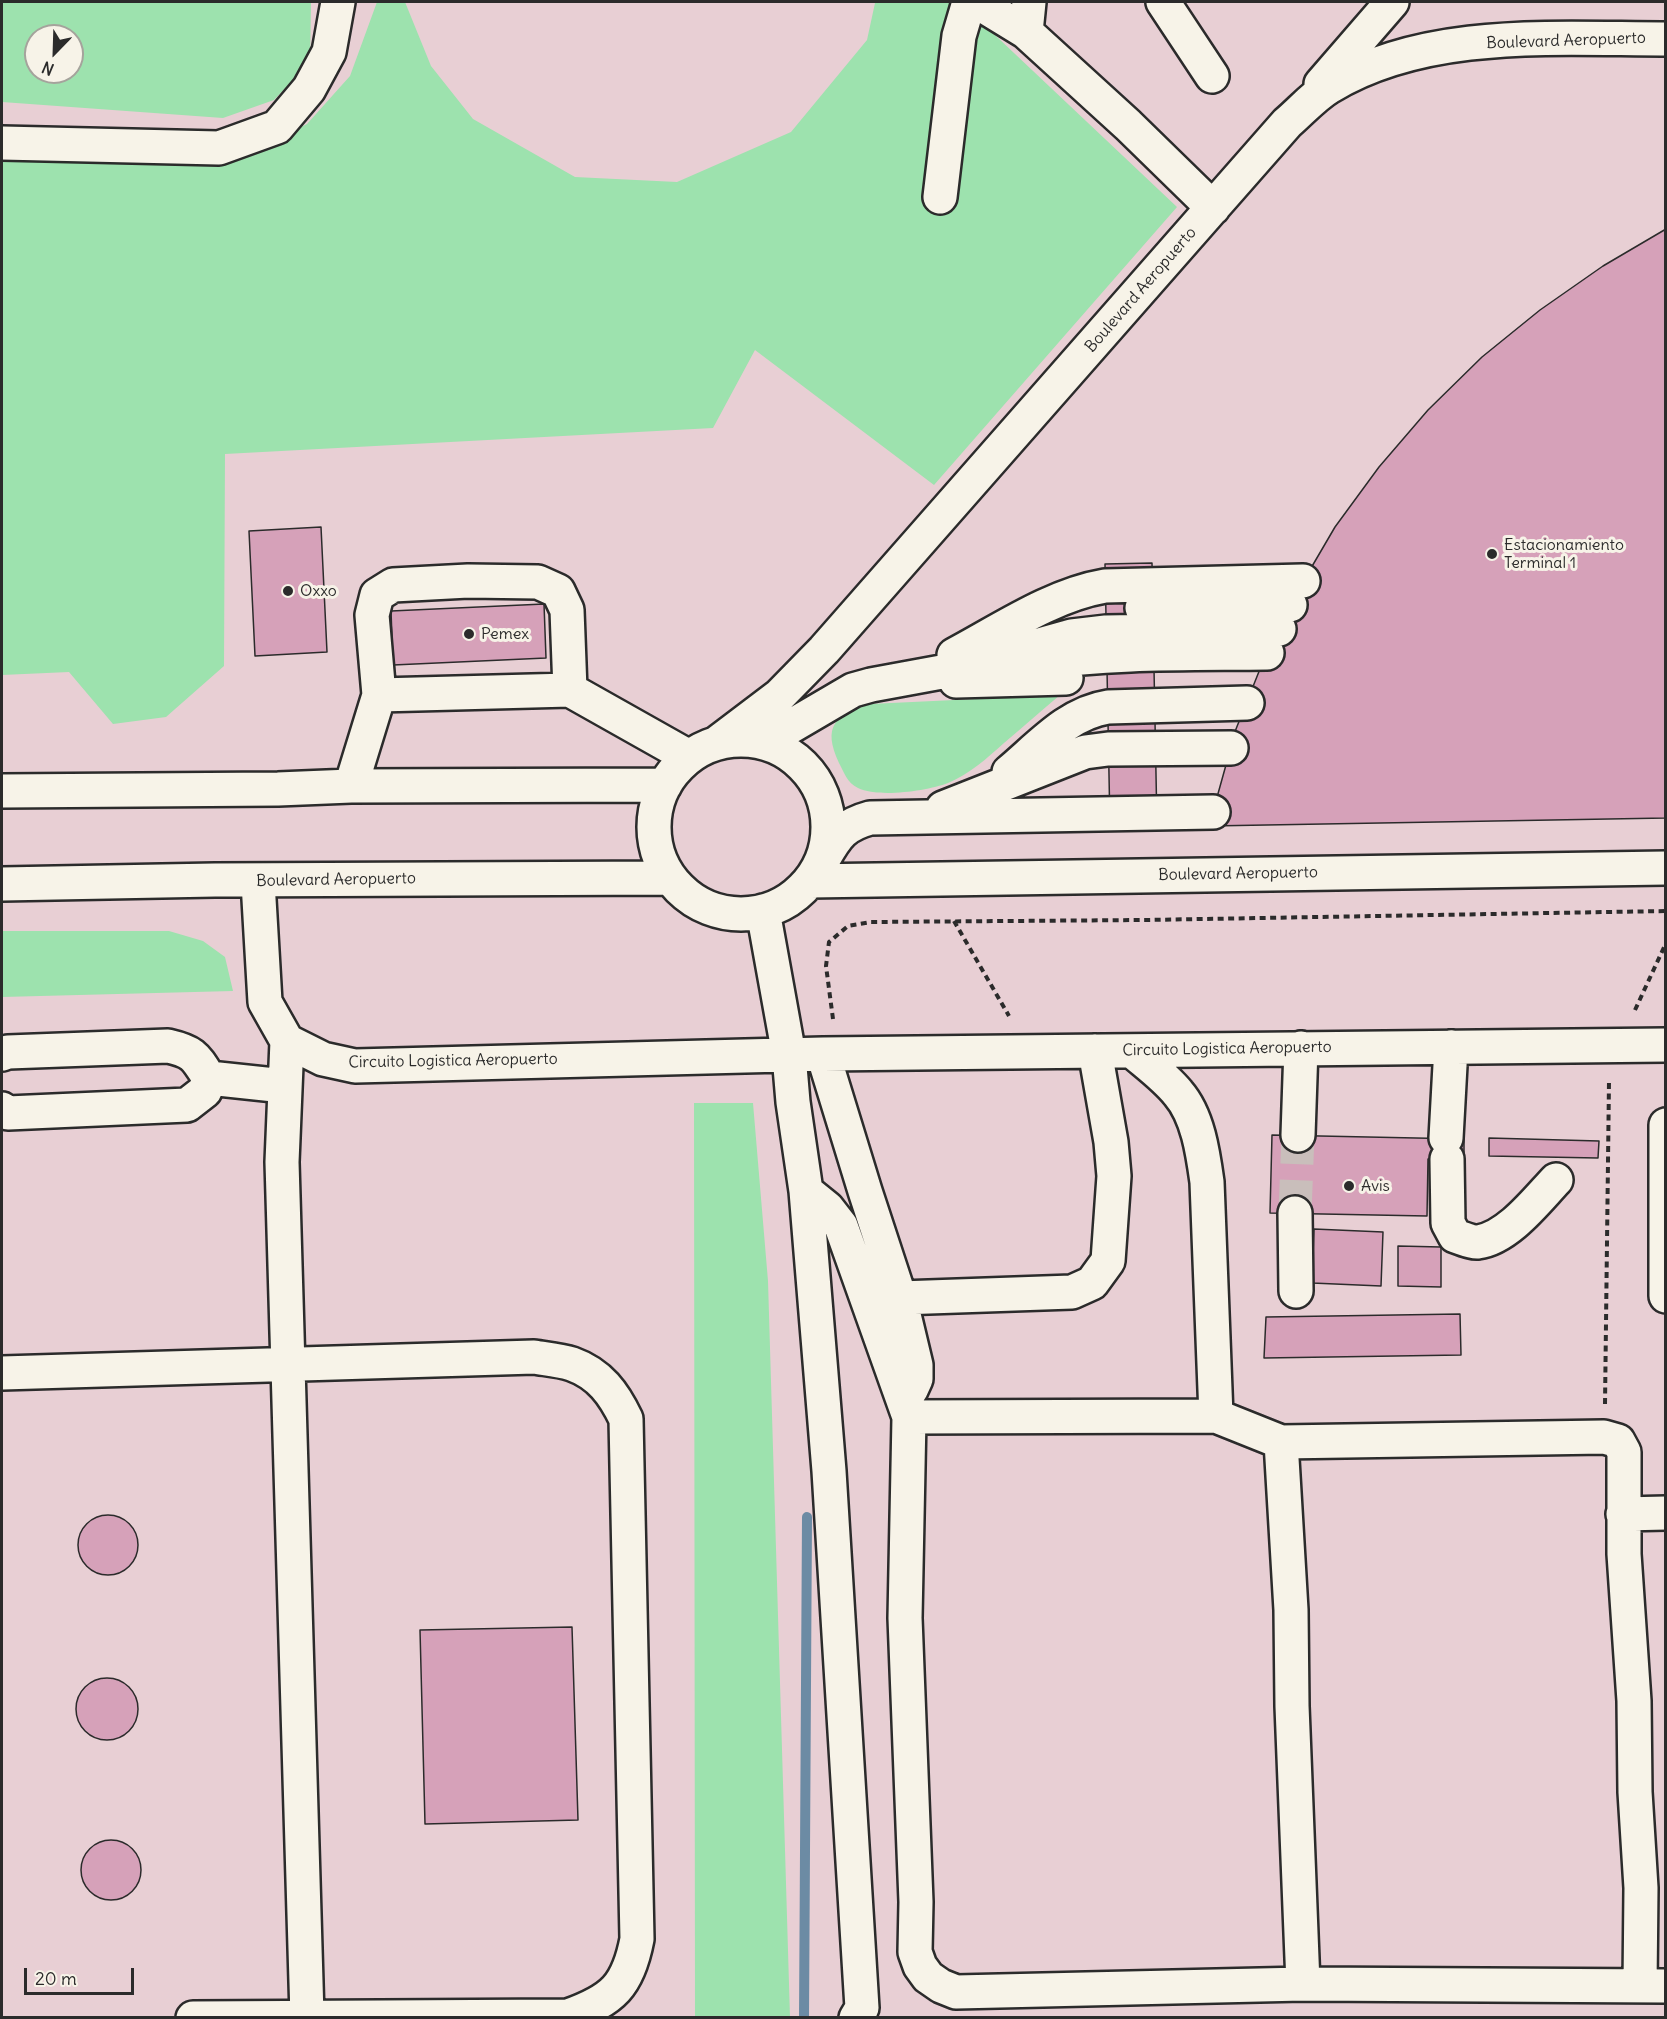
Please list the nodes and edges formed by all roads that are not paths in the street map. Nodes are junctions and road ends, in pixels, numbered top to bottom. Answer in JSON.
{"nodes":[{"id":1,"x":338,"y":2,"type":"edge"},
{"id":2,"x":969,"y":2,"type":"edge"},
{"id":3,"x":977,"y":2,"type":"edge"},
{"id":4,"x":1163,"y":2,"type":"edge"},
{"id":5,"x":1392,"y":2,"type":"edge"},
{"id":6,"x":1027,"y":17,"type":"edge"},
{"id":7,"x":1665,"y":39,"type":"edge"},
{"id":8,"x":1212,"y":76,"type":"dead end"},
{"id":9,"x":1287,"y":123,"type":"junction"},
{"id":10,"x":2,"y":142,"type":"edge"},
{"id":11,"x":940,"y":197,"type":"dead end"},
{"id":12,"x":1213,"y":208,"type":"junction"},
{"id":13,"x":888,"y":682,"type":"junction"},
{"id":14,"x":570,"y":690,"type":"junction"},
{"id":15,"x":379,"y":695,"type":"junction"},
{"id":16,"x":1251,"y":699,"type":"junction"},
{"id":17,"x":717,"y":747,"type":"junction"},
{"id":18,"x":665,"y":784,"type":"junction"},
{"id":19,"x":351,"y":786,"type":"junction"},
{"id":20,"x":2,"y":791,"type":"edge"},
{"id":21,"x":969,"y":798,"type":"junction"},
{"id":22,"x":932,"y":811,"type":"junction"},
{"id":23,"x":895,"y":816,"type":"junction"},
{"id":24,"x":1665,"y":868,"type":"edge"},
{"id":25,"x":816,"y":872,"type":"junction"},
{"id":26,"x":670,"y":878,"type":"junction"},
{"id":27,"x":258,"y":882,"type":"junction"},
{"id":28,"x":2,"y":884,"type":"edge"},
{"id":29,"x":763,"y":912,"type":"junction"},
{"id":30,"x":287,"y":1041,"type":"junction"},
{"id":31,"x":829,"y":1042,"type":"junction"},
{"id":32,"x":1665,"y":1045,"type":"edge"},
{"id":33,"x":1451,"y":1047,"type":"junction"},
{"id":34,"x":1300,"y":1048,"type":"junction"},
{"id":35,"x":1132,"y":1050,"type":"junction"},
{"id":36,"x":1095,"y":1051,"type":"junction"},
{"id":37,"x":2,"y":1054,"type":"edge"},
{"id":38,"x":789,"y":1055,"type":"junction"},
{"id":39,"x":209,"y":1078,"type":"junction"},
{"id":40,"x":284,"y":1086,"type":"junction"},
{"id":41,"x":2,"y":1109,"type":"edge"},
{"id":42,"x":1665,"y":1125,"type":"edge"},
{"id":43,"x":1298,"y":1135,"type":"tunnel mouth"},
{"id":44,"x":1556,"y":1180,"type":"dead end"},
{"id":45,"x":806,"y":1191,"type":"junction"},
{"id":46,"x":1295,"y":1213,"type":"tunnel mouth"},
{"id":47,"x":1296,"y":1291,"type":"dead end"},
{"id":48,"x":1665,"y":1296,"type":"edge"},
{"id":49,"x":900,"y":1298,"type":"junction"},
{"id":50,"x":288,"y":1365,"type":"junction"},
{"id":51,"x":2,"y":1373,"type":"edge"},
{"id":52,"x":905,"y":1406,"type":"junction"},
{"id":53,"x":1216,"y":1416,"type":"junction"},
{"id":54,"x":1281,"y":1442,"type":"junction"},
{"id":55,"x":1665,"y":1513,"type":"edge"},
{"id":56,"x":1623,"y":1514,"type":"junction"},
{"id":57,"x":1303,"y":1983,"type":"junction"},
{"id":58,"x":1653,"y":1986,"type":"edge"},
{"id":59,"x":863,"y":2014,"type":"edge"},
{"id":60,"x":307,"y":2016,"type":"edge"},
{"id":61,"x":193,"y":2018,"type":"edge"}],
"edges":[{"from":1,"to":10,"type":"street"},
{"from":2,"to":11,"type":"street"},
{"from":3,"to":6,"type":"street"},
{"from":4,"to":8,"type":"street"},
{"from":5,"to":9,"type":"street"},
{"from":6,"to":12,"type":"street"},
{"from":7,"to":9,"type":"street","name":"Boulevard Aeropuerto"},
{"from":9,"to":12,"type":"street","name":"Boulevard Aeropuerto"},
{"from":12,"to":17,"type":"street","name":"Boulevard Aeropuerto"},
{"from":13,"to":16,"type":"street"},
{"from":13,"to":16,"type":"street"},
{"from":13,"to":16,"type":"street"},
{"from":13,"to":17,"type":"street"},
{"from":14,"to":15,"type":"street"},
{"from":14,"to":15,"type":"street"},
{"from":14,"to":17,"type":"street"},
{"from":15,"to":19,"type":"street"},
{"from":16,"to":21,"type":"street"},
{"from":16,"to":21,"type":"street"},
{"from":16,"to":22,"type":"street"},
{"from":16,"to":23,"type":"street"},
{"from":17,"to":18,"type":"street"},
{"from":17,"to":25,"type":"street"},
{"from":18,"to":19,"type":"street"},
{"from":18,"to":26,"type":"street"},
{"from":19,"to":20,"type":"street"},
{"from":21,"to":22,"type":"street"},
{"from":22,"to":23,"type":"street"},
{"from":23,"to":25,"type":"street"},
{"from":24,"to":25,"type":"street","name":"Boulevard Aeropuerto"},
{"from":25,"to":29,"type":"street"},
{"from":26,"to":27,"type":"street","name":"Boulevard Aeropuerto"},
{"from":26,"to":29,"type":"street"},
{"from":27,"to":28,"type":"street","name":"Boulevard Aeropuerto"},
{"from":27,"to":30,"type":"street"},
{"from":29,"to":38,"type":"street"},
{"from":30,"to":38,"type":"street","name":"Circuito Logistica Aeropuerto"},
{"from":30,"to":40,"type":"street"},
{"from":31,"to":36,"type":"street","name":"Circuito Logistica Aeropuerto"},
{"from":31,"to":38,"type":"street","name":"Circuito Logistica Aeropuerto"},
{"from":31,"to":49,"type":"street"},
{"from":32,"to":33,"type":"street","name":"Circuito Logistica Aeropuerto"},
{"from":33,"to":34,"type":"street","name":"Circuito Logistica Aeropuerto"},
{"from":33,"to":44,"type":"street"},
{"from":34,"to":35,"type":"street","name":"Circuito Logistica Aeropuerto"},
{"from":34,"to":43,"type":"street"},
{"from":35,"to":36,"type":"street","name":"Circuito Logistica Aeropuerto"},
{"from":35,"to":53,"type":"street"},
{"from":36,"to":49,"type":"street"},
{"from":37,"to":39,"type":"street"},
{"from":38,"to":45,"type":"street"},
{"from":39,"to":40,"type":"street"},
{"from":39,"to":41,"type":"street"},
{"from":40,"to":50,"type":"street"},
{"from":42,"to":48,"type":"street"},
{"from":45,"to":52,"type":"street"},
{"from":45,"to":59,"type":"street"},
{"from":46,"to":47,"type":"street"},
{"from":49,"to":52,"type":"street"},
{"from":50,"to":51,"type":"street"},
{"from":50,"to":60,"type":"street"},
{"from":50,"to":60,"type":"street"},
{"from":52,"to":53,"type":"street"},
{"from":52,"to":57,"type":"street"},
{"from":53,"to":54,"type":"street"},
{"from":54,"to":56,"type":"street"},
{"from":54,"to":57,"type":"street"},
{"from":55,"to":56,"type":"street"},
{"from":56,"to":58,"type":"street"},
{"from":57,"to":58,"type":"street"},
{"from":60,"to":61,"type":"street"}]}
